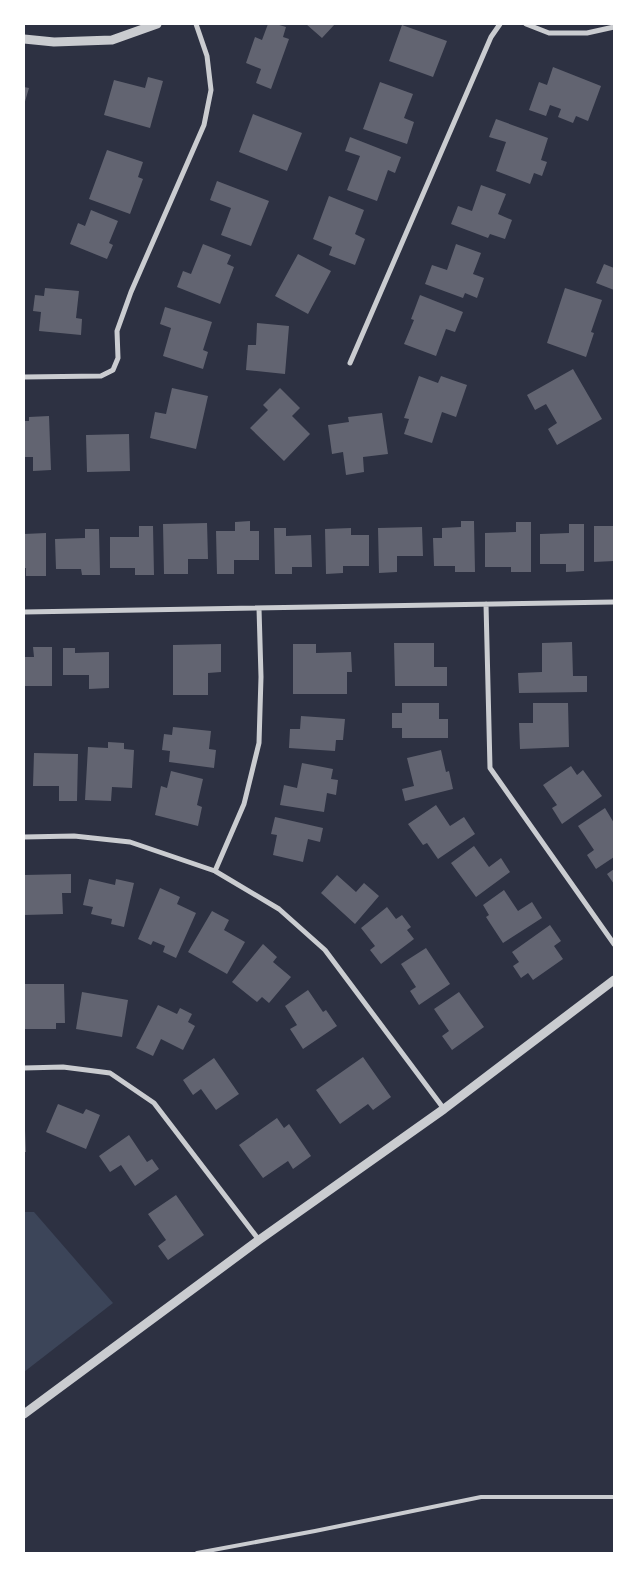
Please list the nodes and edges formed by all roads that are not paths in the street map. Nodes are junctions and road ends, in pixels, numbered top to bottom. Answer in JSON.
{"nodes":[{"id":1,"x":157,"y":24,"type":"edge"},
{"id":2,"x":196,"y":24,"type":"edge"},
{"id":3,"x":500,"y":24,"type":"edge"},
{"id":4,"x":526,"y":24,"type":"edge"},
{"id":5,"x":614,"y":27,"type":"edge"},
{"id":6,"x":24,"y":38,"type":"edge"},
{"id":7,"x":350,"y":363,"type":"dead end"},
{"id":8,"x":24,"y":377,"type":"edge"},
{"id":9,"x":614,"y":602,"type":"edge"},
{"id":10,"x":486,"y":604,"type":"junction"},
{"id":11,"x":259,"y":608,"type":"junction"},
{"id":12,"x":24,"y":612,"type":"edge"},
{"id":13,"x":24,"y":837,"type":"edge"},
{"id":14,"x":215,"y":872,"type":"junction"},
{"id":15,"x":614,"y":944,"type":"edge"},
{"id":16,"x":614,"y":980,"type":"edge"},
{"id":17,"x":24,"y":1068,"type":"edge"},
{"id":18,"x":444,"y":1109,"type":"junction"},
{"id":19,"x":260,"y":1240,"type":"junction"},
{"id":20,"x":24,"y":1414,"type":"edge"},
{"id":21,"x":614,"y":1497,"type":"edge"},
{"id":22,"x":197,"y":1553,"type":"edge"}],
"edges":[{"from":1,"to":6,"type":"street"},
{"from":2,"to":8,"type":"street"},
{"from":3,"to":7,"type":"street"},
{"from":4,"to":5,"type":"street"},
{"from":9,"to":10,"type":"street"},
{"from":10,"to":11,"type":"street"},
{"from":10,"to":15,"type":"street"},
{"from":11,"to":12,"type":"street"},
{"from":11,"to":14,"type":"street"},
{"from":13,"to":14,"type":"street"},
{"from":14,"to":18,"type":"street"},
{"from":16,"to":18,"type":"street"},
{"from":17,"to":19,"type":"street"},
{"from":18,"to":19,"type":"street"},
{"from":19,"to":20,"type":"street"},
{"from":21,"to":22,"type":"lane"}]}
